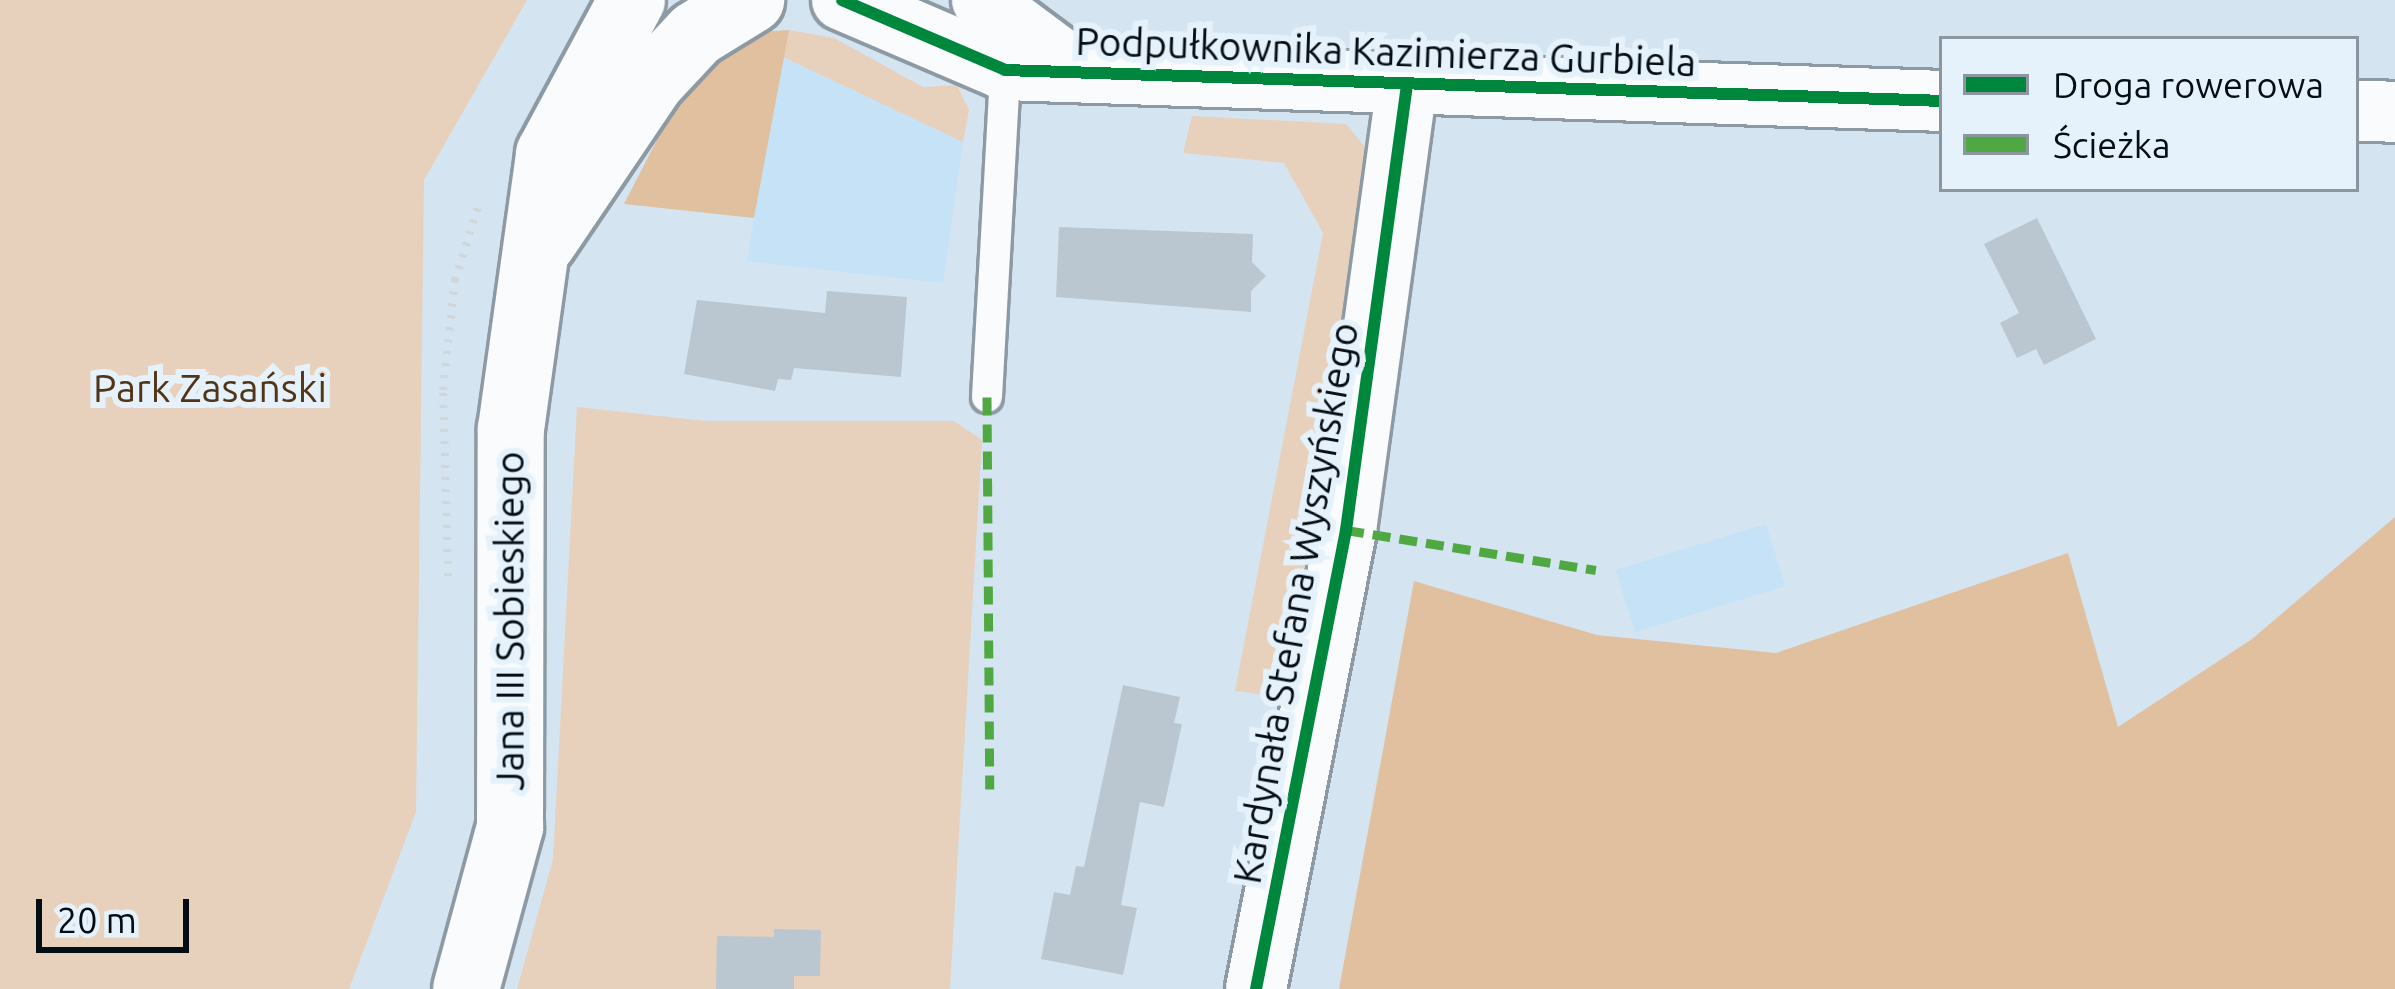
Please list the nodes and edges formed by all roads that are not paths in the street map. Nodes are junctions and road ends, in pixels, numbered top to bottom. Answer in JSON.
{"nodes":[{"id":1,"x":632,"y":0,"type":"edge"},
{"id":2,"x":751,"y":0,"type":"edge"},
{"id":3,"x":842,"y":0,"type":"edge"},
{"id":4,"x":999,"y":31,"type":"edge"},
{"id":5,"x":1407,"y":84,"type":"junction"},
{"id":6,"x":1939,"y":101,"type":"edge"},
{"id":7,"x":2359,"y":111,"type":"edge"},
{"id":8,"x":2395,"y":112,"type":"edge"},
{"id":9,"x":538,"y":250,"type":"junction"},
{"id":10,"x":987,"y":397,"type":"dead end"},
{"id":11,"x":466,"y":989,"type":"edge"},
{"id":12,"x":1256,"y":989,"type":"edge"}],
"edges":[{"from":1,"to":9,"type":"main road","name":"Jana III Sobieskiego"},
{"from":2,"to":9,"type":"main road","name":"Jana III Sobieskiego"},
{"from":3,"to":4,"type":"street","name":"Podpułkownika Kazimierza Gurbiela"},
{"from":4,"to":5,"type":"street","name":"Podpułkownika Kazimierza Gurbiela"},
{"from":4,"to":10,"type":"lane"},
{"from":5,"to":6,"type":"street","name":"Podpułkownika Kazimierza Gurbiela"},
{"from":5,"to":12,"type":"street","name":"Kardynała Stefana Wyszyńskiego"},
{"from":7,"to":8,"type":"street"},
{"from":9,"to":11,"type":"main road","name":"Jana III Sobieskiego"}]}
